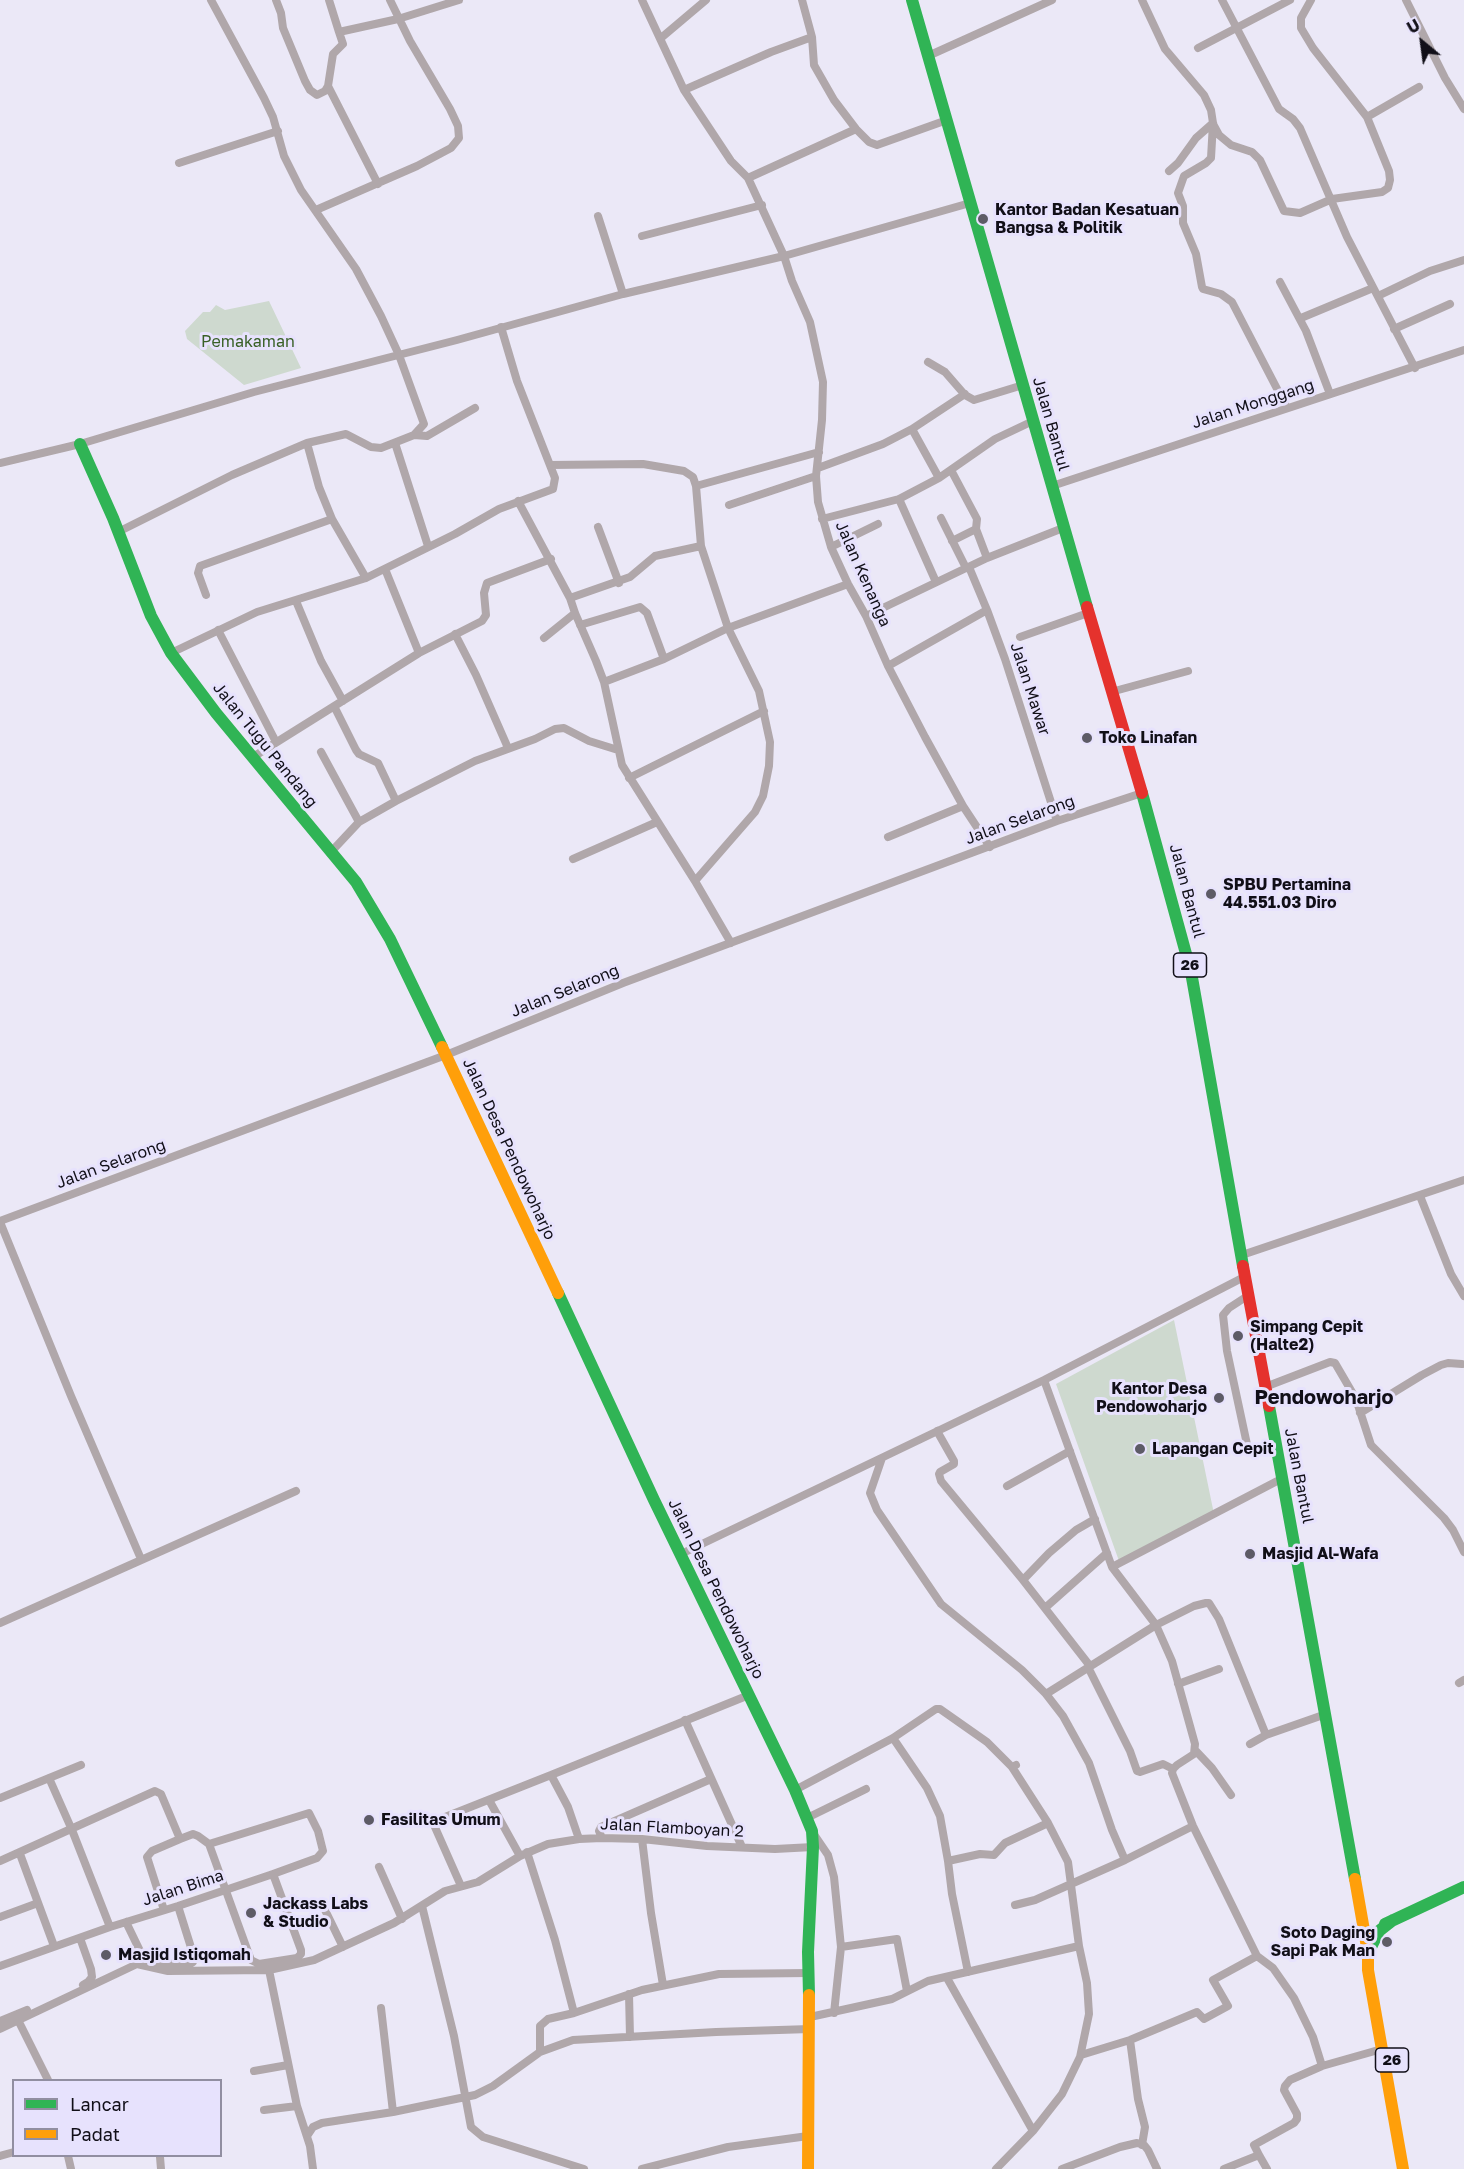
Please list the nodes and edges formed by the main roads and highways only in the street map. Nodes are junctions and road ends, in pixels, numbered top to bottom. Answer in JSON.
{"nodes":[{"id":1,"x":912,"y":0,"type":"edge"},
{"id":2,"x":80,"y":444,"type":"road end"},
{"id":3,"x":446,"y":1055,"type":"joint"},
{"id":4,"x":1464,"y":1887,"type":"edge"},
{"id":5,"x":1360,"y":1904,"type":"junction"},
{"id":6,"x":1393,"y":1920,"type":"junction"},
{"id":7,"x":1365,"y":1932,"type":"junction"},
{"id":8,"x":1368,"y":1953,"type":"junction"},
{"id":9,"x":808,"y":2169,"type":"edge"},
{"id":10,"x":1403,"y":2169,"type":"edge"},
{"id":11,"x":1411,"y":2169,"type":"edge"}],
"edges":[{"from":1,"to":5,"type":"main road","name":"Jalan Bantul","number":"26"},
{"from":2,"to":3,"type":"main road","name":"Jalan Tugu Pandang"},
{"from":3,"to":9,"type":"main road","name":"Jalan Desa Pendowoharjo"},
{"from":4,"to":6,"type":"main road"},
{"from":5,"to":6,"type":"main road"},
{"from":5,"to":7,"type":"main road","name":"Jalan Bantul","number":"26"},
{"from":6,"to":7,"type":"main road"},
{"from":6,"to":8,"type":"main road"},
{"from":7,"to":8,"type":"main road","name":"Jalan Bantul","number":"26"},
{"from":8,"to":10,"type":"main road","name":"Jalan Bantul","number":"26"},
{"from":8,"to":11,"type":"main road","name":"Jalan Bantul","number":"26"}]}
